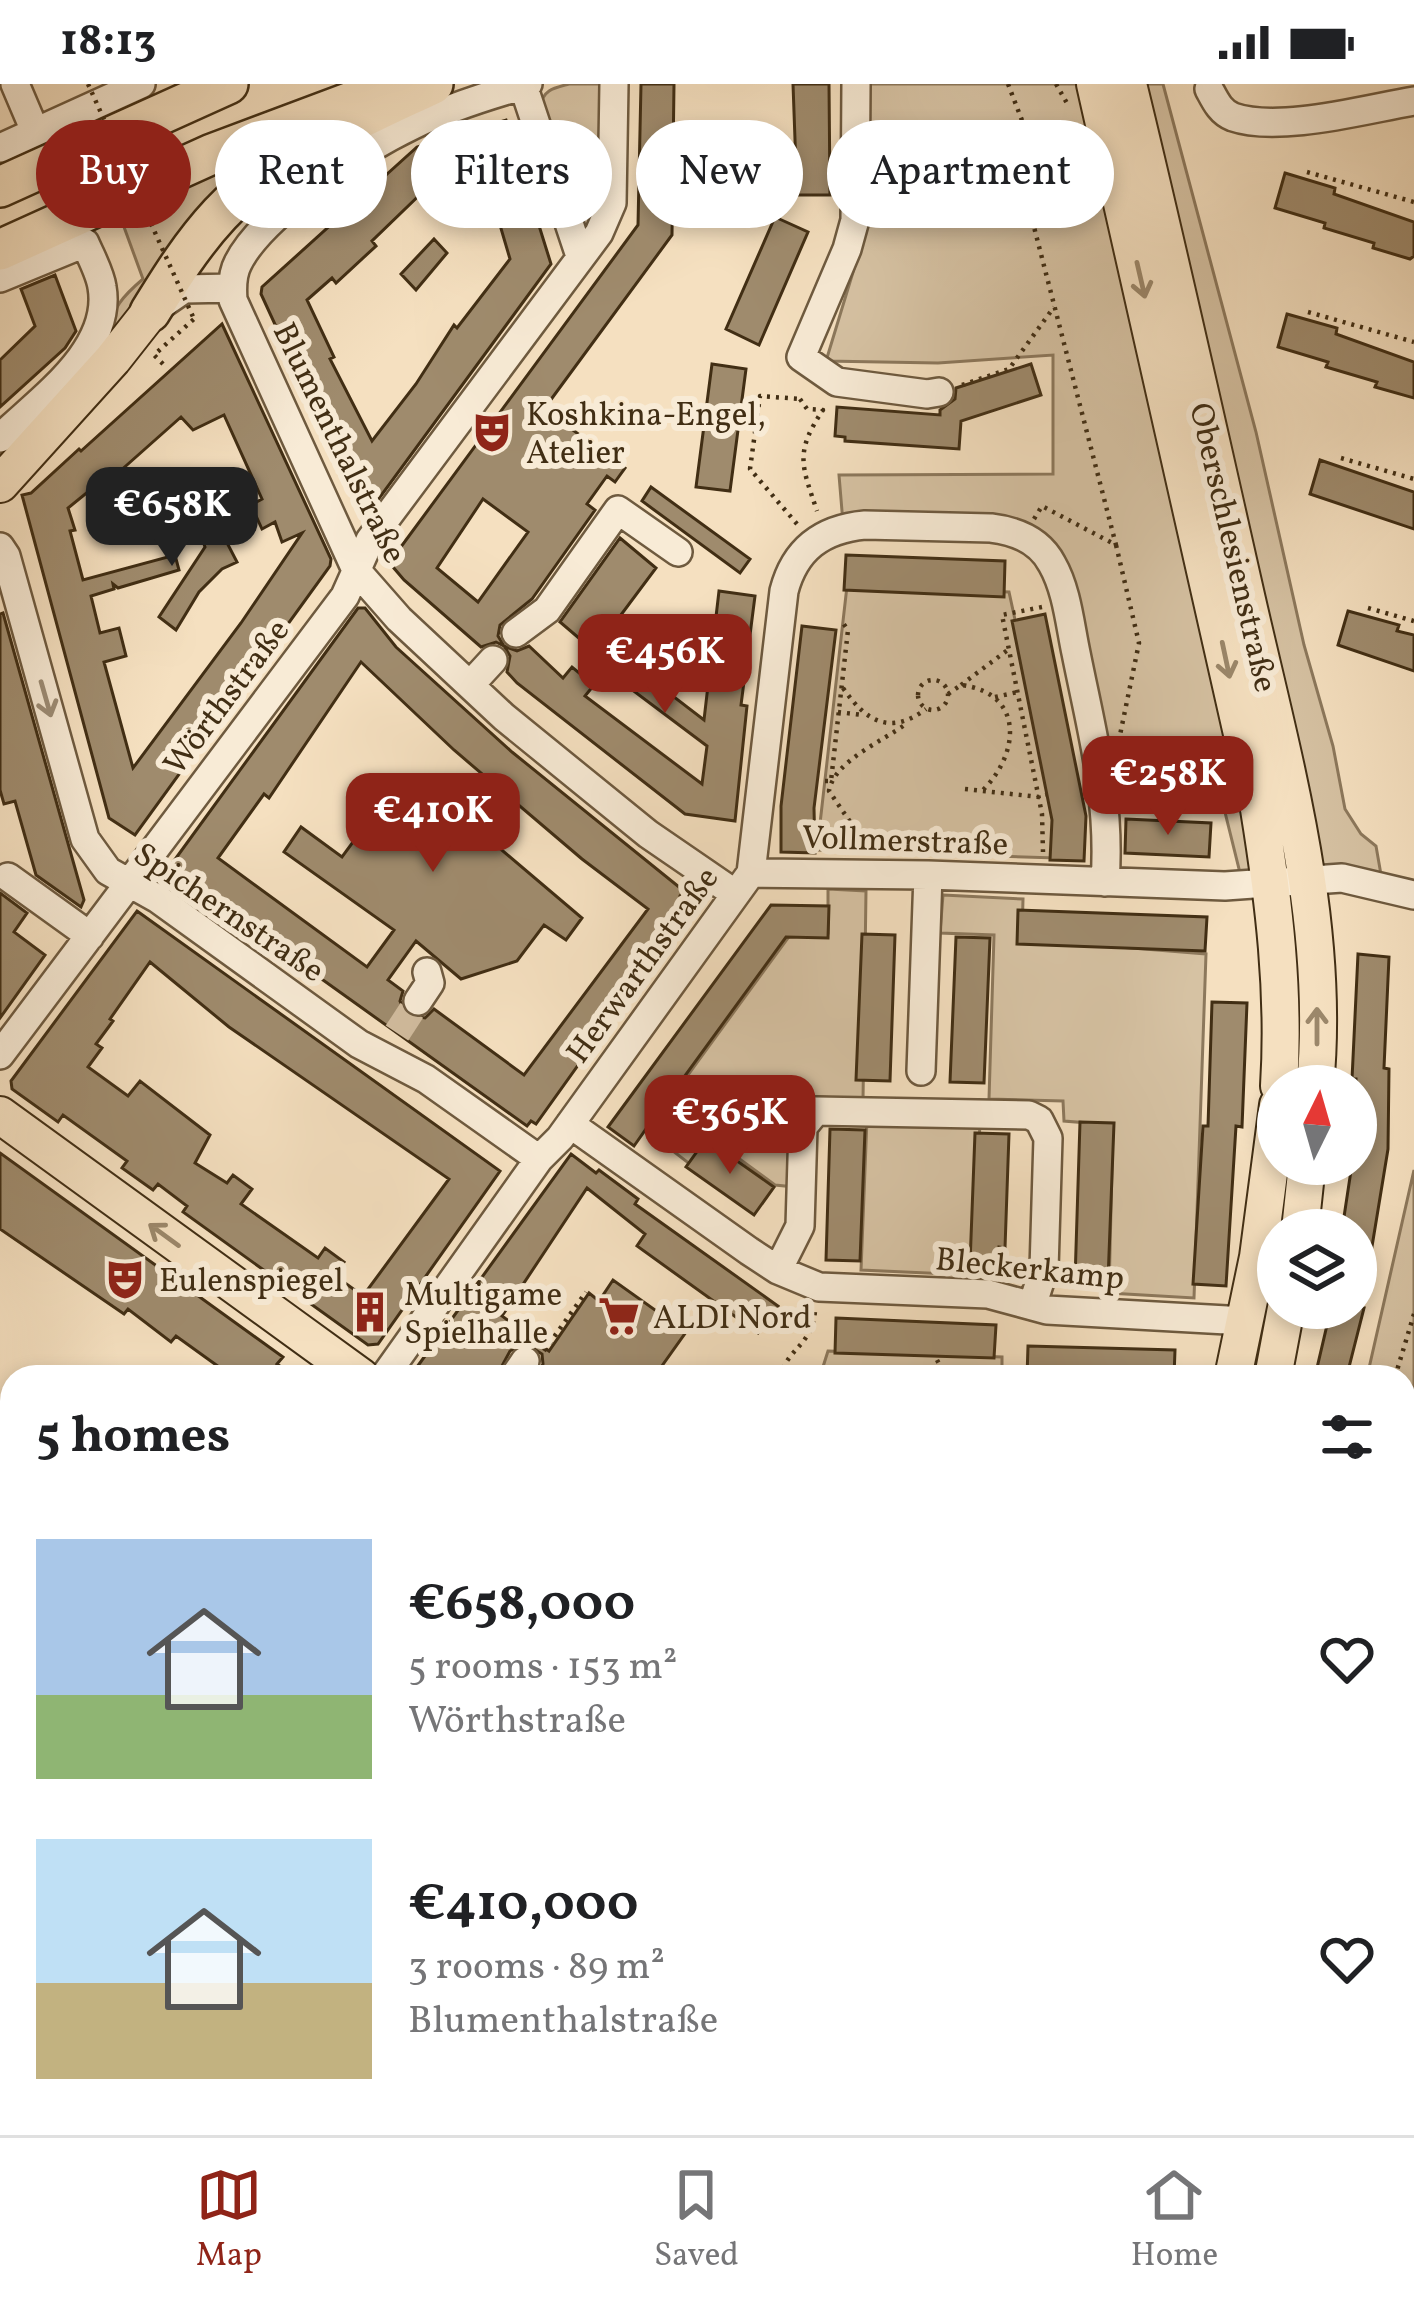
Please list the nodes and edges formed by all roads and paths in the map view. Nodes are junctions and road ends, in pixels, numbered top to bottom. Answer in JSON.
{"nodes":[{"id":1,"x":15,"y":84,"type":"edge"},
{"id":2,"x":88,"y":84,"type":"edge"},
{"id":3,"x":141,"y":84,"type":"edge"},
{"id":4,"x":228,"y":84,"type":"edge"},
{"id":5,"x":399,"y":84,"type":"edge"},
{"id":6,"x":433,"y":84,"type":"edge"},
{"id":7,"x":614,"y":84,"type":"edge"},
{"id":8,"x":856,"y":84,"type":"edge"},
{"id":9,"x":1008,"y":84,"type":"edge"},
{"id":10,"x":1095,"y":84,"type":"edge"},
{"id":11,"x":1128,"y":84,"type":"edge"},
{"id":12,"x":526,"y":85,"type":"edge"},
{"id":13,"x":1210,"y":89,"type":"dead end"},
{"id":14,"x":1414,"y":101,"type":"edge"},
{"id":15,"x":856,"y":120,"type":"edge"},
{"id":16,"x":1022,"y":120,"type":"edge"},
{"id":17,"x":35,"y":131,"type":"junction"},
{"id":18,"x":0,"y":148,"type":"edge"},
{"id":19,"x":1307,"y":172,"type":"dead end"},
{"id":20,"x":0,"y":187,"type":"edge"},
{"id":21,"x":1414,"y":202,"type":"edge"},
{"id":22,"x":851,"y":228,"type":"edge"},
{"id":23,"x":1035,"y":228,"type":"edge"},
{"id":24,"x":0,"y":250,"type":"edge"},
{"id":25,"x":580,"y":256,"type":"junction"},
{"id":26,"x":0,"y":278,"type":"edge"},
{"id":27,"x":232,"y":289,"type":"junction"},
{"id":28,"x":1054,"y":307,"type":"junction"},
{"id":29,"x":150,"y":312,"type":"junction"},
{"id":30,"x":1309,"y":312,"type":"dead end"},
{"id":31,"x":1414,"y":342,"type":"edge"},
{"id":32,"x":164,"y":364,"type":"dead end"},
{"id":33,"x":939,"y":392,"type":"joint"},
{"id":34,"x":0,"y":438,"type":"edge"},
{"id":35,"x":1341,"y":458,"type":"dead end"},
{"id":36,"x":1414,"y":478,"type":"edge"},
{"id":37,"x":0,"y":484,"type":"edge"},
{"id":38,"x":818,"y":512,"type":"dead end"},
{"id":39,"x":1034,"y":519,"type":"dead end"},
{"id":40,"x":800,"y":527,"type":"dead end"},
{"id":41,"x":1116,"y":545,"type":"junction"},
{"id":42,"x":0,"y":547,"type":"edge"},
{"id":43,"x":678,"y":552,"type":"dead end"},
{"id":44,"x":356,"y":570,"type":"junction"},
{"id":45,"x":1065,"y":602,"type":"junction"},
{"id":46,"x":1368,"y":608,"type":"dead end"},
{"id":47,"x":1414,"y":621,"type":"edge"},
{"id":48,"x":843,"y":623,"type":"dead end"},
{"id":49,"x":516,"y":633,"type":"dead end"},
{"id":50,"x":1009,"y":649,"type":"junction"},
{"id":51,"x":493,"y":660,"type":"dead end"},
{"id":52,"x":470,"y":685,"type":"junction"},
{"id":53,"x":961,"y":685,"type":"junction"},
{"id":54,"x":842,"y":686,"type":"junction"},
{"id":55,"x":1018,"y":692,"type":"junction"},
{"id":56,"x":948,"y":694,"type":"junction"},
{"id":57,"x":995,"y":697,"type":"junction"},
{"id":58,"x":926,"y":709,"type":"junction"},
{"id":59,"x":838,"y":712,"type":"junction"},
{"id":60,"x":867,"y":716,"type":"junction"},
{"id":61,"x":906,"y":724,"type":"junction"},
{"id":62,"x":1028,"y":743,"type":"junction"},
{"id":63,"x":1011,"y":747,"type":"junction"},
{"id":64,"x":1096,"y":750,"type":"junction"},
{"id":65,"x":828,"y":781,"type":"junction"},
{"id":66,"x":965,"y":789,"type":"dead end"},
{"id":67,"x":982,"y":791,"type":"junction"},
{"id":68,"x":1042,"y":796,"type":"junction"},
{"id":69,"x":855,"y":829,"type":"dead end"},
{"id":70,"x":1043,"y":852,"type":"dead end"},
{"id":71,"x":928,"y":875,"type":"junction"},
{"id":72,"x":8,"y":878,"type":"dead end"},
{"id":73,"x":1288,"y":880,"type":"junction"},
{"id":74,"x":1105,"y":882,"type":"junction"},
{"id":75,"x":129,"y":883,"type":"junction"},
{"id":76,"x":742,"y":883,"type":"junction"},
{"id":77,"x":1414,"y":895,"type":"edge"},
{"id":78,"x":90,"y":936,"type":"junction"},
{"id":79,"x":428,"y":972,"type":"dead end"},
{"id":80,"x":418,"y":1001,"type":"tunnel mouth"},
{"id":81,"x":0,"y":1055,"type":"edge"},
{"id":82,"x":1279,"y":1065,"type":"edge"},
{"id":83,"x":1315,"y":1065,"type":"edge"},
{"id":84,"x":921,"y":1071,"type":"dead end"},
{"id":85,"x":0,"y":1115,"type":"edge"},
{"id":86,"x":570,"y":1124,"type":"junction"},
{"id":87,"x":539,"y":1159,"type":"junction"},
{"id":88,"x":1269,"y":1185,"type":"edge"},
{"id":89,"x":778,"y":1270,"type":"junction"},
{"id":90,"x":819,"y":1288,"type":"junction"},
{"id":91,"x":586,"y":1292,"type":"dead end"},
{"id":92,"x":1032,"y":1306,"type":"junction"},
{"id":93,"x":1414,"y":1314,"type":"edge"},
{"id":94,"x":1245,"y":1321,"type":"junction"},
{"id":95,"x":1282,"y":1329,"type":"edge"},
{"id":96,"x":937,"y":1360,"type":"dead end"},
{"id":97,"x":344,"y":1365,"type":"edge"},
{"id":98,"x":393,"y":1365,"type":"edge"},
{"id":99,"x":526,"y":1365,"type":"edge"},
{"id":100,"x":786,"y":1365,"type":"edge"},
{"id":101,"x":940,"y":1365,"type":"edge"},
{"id":102,"x":1236,"y":1365,"type":"edge"},
{"id":103,"x":1275,"y":1365,"type":"edge"},
{"id":104,"x":1399,"y":1365,"type":"edge"}],
"edges":[{"from":1,"to":17,"type":"street"},
{"from":2,"to":32,"type":"path","bridge":true},
{"from":3,"to":17,"type":"street"},
{"from":4,"to":20,"type":"highway"},
{"from":5,"to":24,"type":"highway"},
{"from":6,"to":29,"type":"highway"},
{"from":7,"to":25,"type":"street","name":"Wörthstraße"},
{"from":8,"to":15,"type":"street"},
{"from":9,"to":16,"type":"path"},
{"from":10,"to":73,"type":"main road","name":"Oberschlesienstraße","one_way":true},
{"from":11,"to":73,"type":"main road","name":"Oberschlesienstraße"},
{"from":12,"to":25,"type":"street"},
{"from":12,"to":27,"type":"street"},
{"from":13,"to":14,"type":"street"},
{"from":17,"to":18,"type":"street"},
{"from":19,"to":21,"type":"path"},
{"from":22,"to":33,"type":"street"},
{"from":23,"to":28,"type":"path"},
{"from":25,"to":44,"type":"street","name":"Wörthstraße"},
{"from":26,"to":34,"type":"street"},
{"from":27,"to":29,"type":"street"},
{"from":27,"to":44,"type":"street","name":"Blumenthalstraße"},
{"from":28,"to":33,"type":"path"},
{"from":28,"to":41,"type":"path"},
{"from":29,"to":37,"type":"main road"},
{"from":30,"to":31,"type":"path"},
{"from":35,"to":36,"type":"path"},
{"from":38,"to":40,"type":"path"},
{"from":39,"to":41,"type":"path"},
{"from":41,"to":64,"type":"path"},
{"from":42,"to":75,"type":"street","name":"Spichernstraße","one_way":true},
{"from":43,"to":49,"type":"street"},
{"from":44,"to":52,"type":"street","name":"Blumenthalstraße"},
{"from":44,"to":75,"type":"street","name":"Wörthstraße"},
{"from":45,"to":50,"type":"path"},
{"from":45,"to":64,"type":"street","name":"Herwarthstraße"},
{"from":45,"to":76,"type":"street","name":"Herwarthstraße"},
{"from":46,"to":47,"type":"path"},
{"from":48,"to":54,"type":"path"},
{"from":50,"to":53,"type":"path"},
{"from":50,"to":55,"type":"path"},
{"from":51,"to":52,"type":"street"},
{"from":52,"to":76,"type":"street","name":"Blumenthalstraße"},
{"from":53,"to":56,"type":"path"},
{"from":53,"to":57,"type":"path"},
{"from":54,"to":59,"type":"path"},
{"from":54,"to":60,"type":"path"},
{"from":55,"to":57,"type":"path"},
{"from":55,"to":62,"type":"path"},
{"from":56,"to":58,"type":"path"},
{"from":56,"to":58,"type":"path"},
{"from":57,"to":63,"type":"path"},
{"from":58,"to":61,"type":"path"},
{"from":59,"to":60,"type":"path"},
{"from":59,"to":65,"type":"path"},
{"from":60,"to":61,"type":"path"},
{"from":61,"to":65,"type":"path"},
{"from":62,"to":63,"type":"path"},
{"from":62,"to":68,"type":"path"},
{"from":63,"to":67,"type":"path"},
{"from":64,"to":74,"type":"street","name":"Herwarthstraße"},
{"from":65,"to":69,"type":"path"},
{"from":66,"to":67,"type":"path"},
{"from":67,"to":68,"type":"path"},
{"from":68,"to":70,"type":"path"},
{"from":71,"to":74,"type":"street","name":"Vollmerstraße"},
{"from":71,"to":76,"type":"street","name":"Vollmerstraße"},
{"from":71,"to":84,"type":"street"},
{"from":72,"to":78,"type":"street"},
{"from":73,"to":74,"type":"street","name":"Vollmerstraße"},
{"from":73,"to":77,"type":"street","name":"Vollmerstraße"},
{"from":73,"to":82,"type":"main road","name":"Oberschlesienstraße"},
{"from":83,"to":73,"type":"main road","name":"Oberschlesienstraße","one_way":true},
{"from":75,"to":78,"type":"street","name":"Wörthstraße"},
{"from":75,"to":87,"type":"street","name":"Spichernstraße"},
{"from":76,"to":86,"type":"street","name":"Herwarthstraße"},
{"from":78,"to":81,"type":"street","name":"Wörthstraße"},
{"from":79,"to":80,"type":"street"},
{"from":97,"to":85,"type":"main road","one_way":true},
{"from":86,"to":87,"type":"street","name":"Herwarthstraße"},
{"from":86,"to":89,"type":"street","name":"Bleckerkamp"},
{"from":87,"to":98,"type":"street","name":"Herwarthstraße"},
{"from":88,"to":94,"type":"main road"},
{"from":89,"to":90,"type":"street","name":"Bleckerkamp"},
{"from":89,"to":92,"type":"street"},
{"from":90,"to":92,"type":"street","name":"Bleckerkamp"},
{"from":90,"to":100,"type":"path"},
{"from":91,"to":99,"type":"path"},
{"from":92,"to":94,"type":"street","name":"Bleckerkamp"},
{"from":93,"to":104,"type":"path"},
{"from":94,"to":102,"type":"main road"},
{"from":95,"to":103,"type":"main road"},
{"from":96,"to":101,"type":"path"}]}
